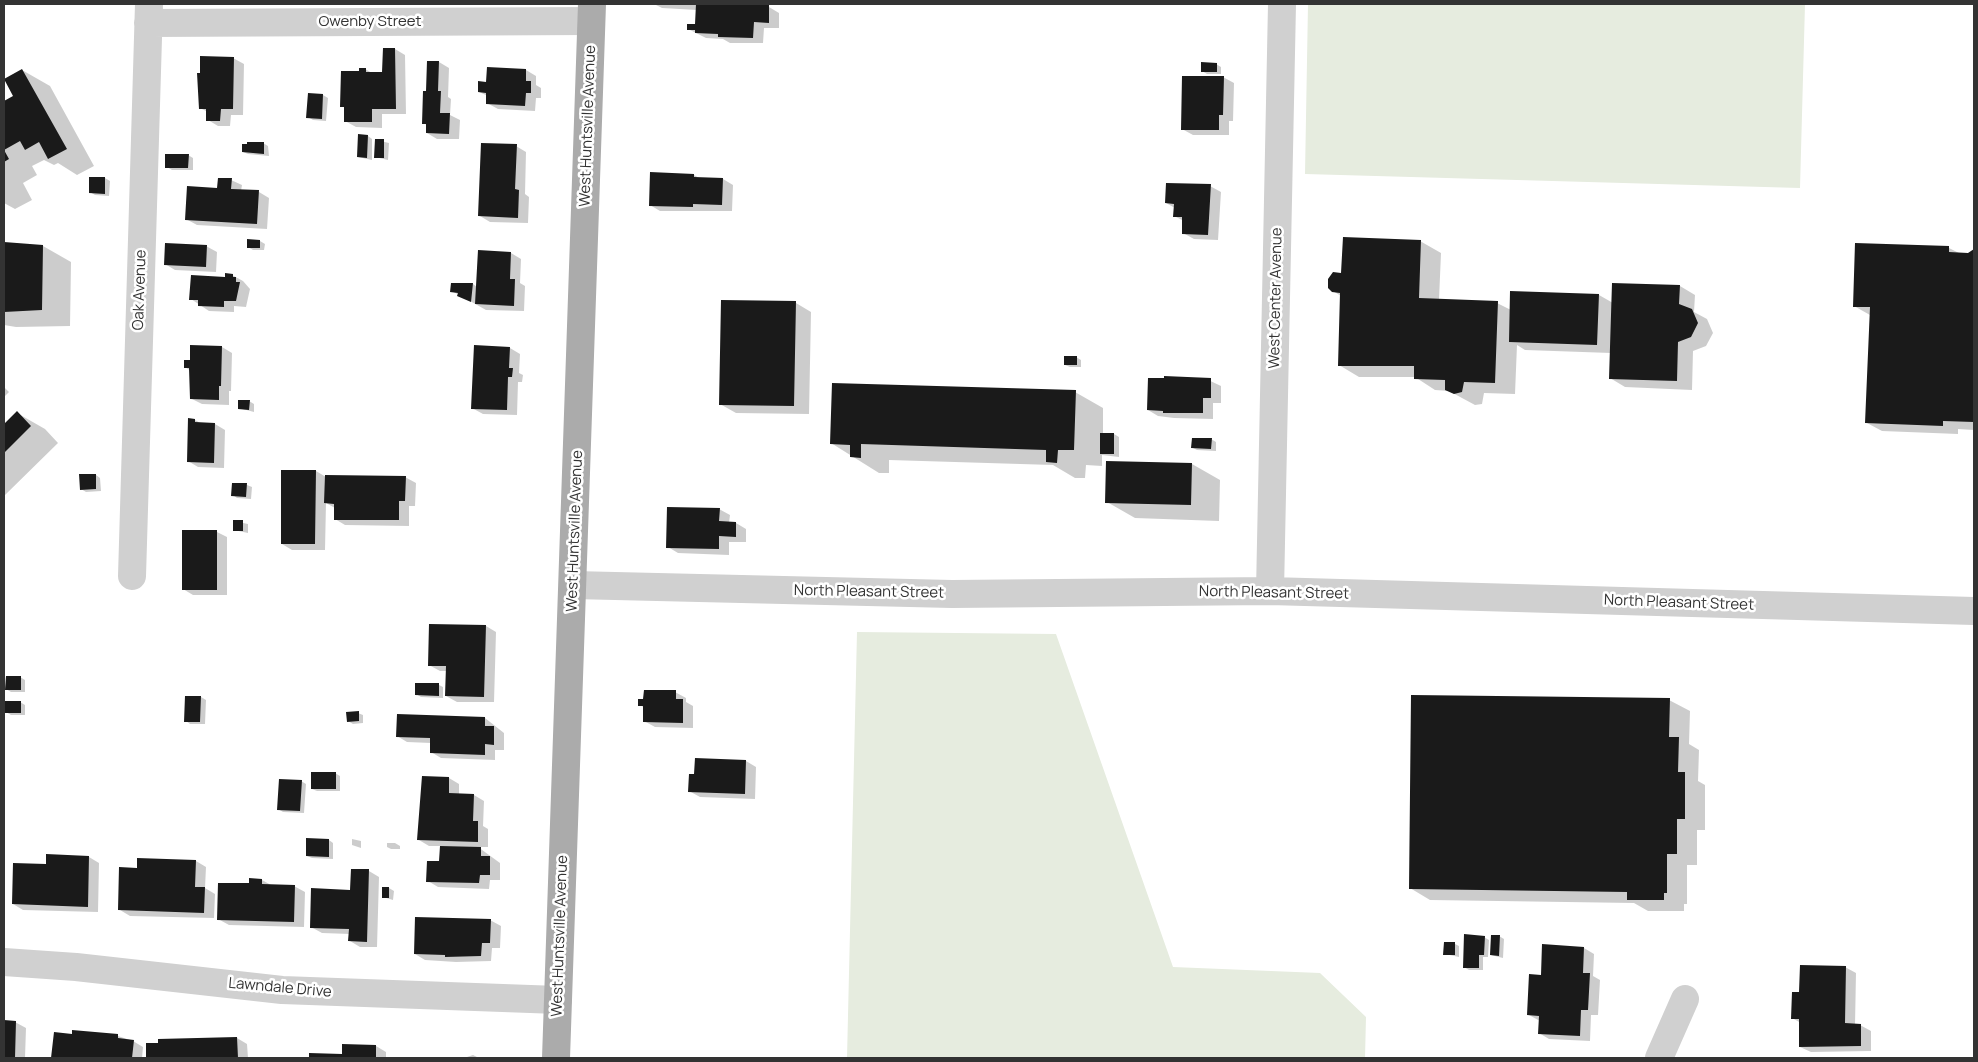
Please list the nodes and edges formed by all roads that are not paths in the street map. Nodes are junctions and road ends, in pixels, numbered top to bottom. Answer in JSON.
{"nodes":[{"id":1,"x":1282,"y":4,"type":"edge"},
{"id":2,"x":592,"y":13,"type":"edge"},
{"id":3,"x":148,"y":14,"type":"edge"},
{"id":4,"x":132,"y":576,"type":"dead end"},
{"id":5,"x":573,"y":585,"type":"junction"},
{"id":6,"x":1270,"y":591,"type":"junction"},
{"id":7,"x":1974,"y":611,"type":"edge"},
{"id":8,"x":4,"y":962,"type":"edge"},
{"id":9,"x":1685,"y":999,"type":"dead end"},
{"id":10,"x":558,"y":1000,"type":"junction"},
{"id":11,"x":556,"y":1058,"type":"edge"},
{"id":12,"x":1659,"y":1058,"type":"edge"}],
"edges":[{"from":1,"to":6,"type":"street","name":"West Center Avenue"},
{"from":2,"to":3,"type":"street","name":"Owenby Street"},
{"from":2,"to":5,"type":"main road","name":"West Huntsville Avenue"},
{"from":3,"to":4,"type":"street","name":"Oak Avenue"},
{"from":5,"to":6,"type":"street","name":"North Pleasant Street"},
{"from":5,"to":10,"type":"main road","name":"West Huntsville Avenue"},
{"from":6,"to":7,"type":"street","name":"North Pleasant Street"},
{"from":8,"to":10,"type":"street","name":"Lawndale Drive"},
{"from":9,"to":12,"type":"street"},
{"from":10,"to":11,"type":"main road","name":"West Huntsville Avenue"}]}
